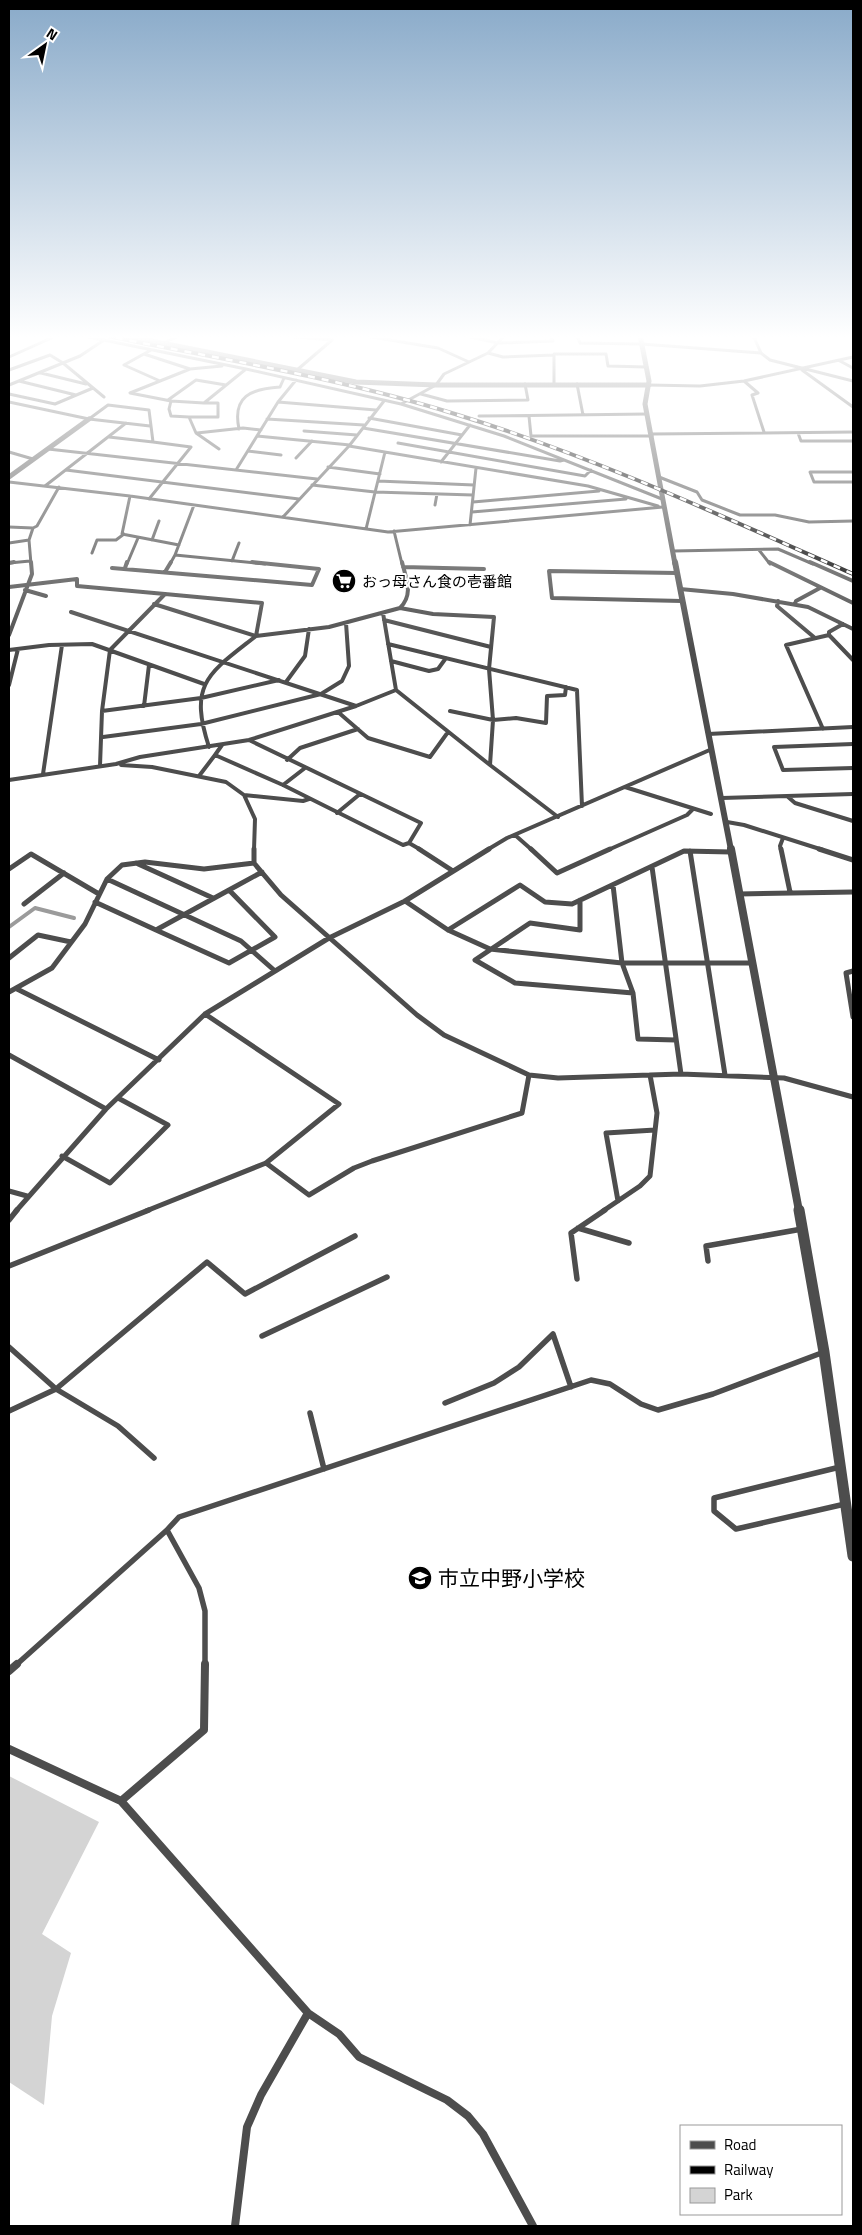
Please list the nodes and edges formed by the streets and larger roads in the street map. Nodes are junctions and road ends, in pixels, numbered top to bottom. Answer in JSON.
{"nodes":[{"id":1,"x":60,"y":439,"type":"edge"},
{"id":2,"x":106,"y":439,"type":"edge"},
{"id":3,"x":129,"y":439,"type":"edge"},
{"id":4,"x":205,"y":439,"type":"edge"},
{"id":5,"x":255,"y":439,"type":"edge"},
{"id":6,"x":293,"y":439,"type":"edge"},
{"id":7,"x":354,"y":439,"type":"edge"},
{"id":8,"x":436,"y":439,"type":"edge"},
{"id":9,"x":459,"y":439,"type":"edge"},
{"id":10,"x":508,"y":439,"type":"edge"},
{"id":11,"x":652,"y":439,"type":"edge"},
{"id":12,"x":801,"y":439,"type":"edge"},
{"id":13,"x":312,"y":441,"type":"junction"},
{"id":14,"x":853,"y":441,"type":"edge"},
{"id":15,"x":153,"y":442,"type":"joint"},
{"id":16,"x":398,"y":443,"type":"dead end"},
{"id":17,"x":456,"y":443,"type":"junction"},
{"id":18,"x":349,"y":445,"type":"junction"},
{"id":19,"x":48,"y":448,"type":"junction"},
{"id":20,"x":219,"y":449,"type":"dead end"},
{"id":21,"x":248,"y":451,"type":"junction"},
{"id":22,"x":9,"y":452,"type":"edge"},
{"id":23,"x":385,"y":452,"type":"junction"},
{"id":24,"x":449,"y":452,"type":"junction"},
{"id":25,"x":88,"y":453,"type":"junction"},
{"id":26,"x":281,"y":455,"type":"dead end"},
{"id":27,"x":296,"y":458,"type":"dead end"},
{"id":28,"x":33,"y":459,"type":"junction"},
{"id":29,"x":564,"y":460,"type":"junction"},
{"id":30,"x":441,"y":462,"type":"junction"},
{"id":31,"x":178,"y":463,"type":"junction"},
{"id":32,"x":328,"y":467,"type":"junction"},
{"id":33,"x":476,"y":468,"type":"junction"},
{"id":34,"x":66,"y":470,"type":"junction"},
{"id":35,"x":236,"y":470,"type":"junction"},
{"id":36,"x":591,"y":470,"type":"junction"},
{"id":37,"x":853,"y":472,"type":"edge"},
{"id":38,"x":380,"y":474,"type":"junction"},
{"id":39,"x":9,"y":477,"type":"edge"},
{"id":40,"x":659,"y":477,"type":"junction"},
{"id":41,"x":317,"y":479,"type":"junction"},
{"id":42,"x":164,"y":481,"type":"junction"},
{"id":43,"x":378,"y":481,"type":"junction"},
{"id":44,"x":9,"y":482,"type":"edge"},
{"id":45,"x":853,"y":482,"type":"edge"},
{"id":46,"x":312,"y":485,"type":"junction"},
{"id":47,"x":474,"y":485,"type":"junction"},
{"id":48,"x":45,"y":486,"type":"junction"},
{"id":49,"x":59,"y":487,"type":"junction"},
{"id":50,"x":602,"y":490,"type":"junction"},
{"id":51,"x":375,"y":492,"type":"junction"},
{"id":52,"x":437,"y":494,"type":"junction"},
{"id":53,"x":473,"y":495,"type":"junction"},
{"id":54,"x":130,"y":496,"type":"junction"},
{"id":55,"x":631,"y":498,"type":"junction"},
{"id":56,"x":149,"y":499,"type":"junction"},
{"id":57,"x":299,"y":499,"type":"junction"},
{"id":58,"x":662,"y":499,"type":"junction"},
{"id":59,"x":473,"y":502,"type":"junction"},
{"id":60,"x":194,"y":505,"type":"junction"},
{"id":61,"x":435,"y":505,"type":"dead end"},
{"id":62,"x":663,"y":507,"type":"junction"},
{"id":63,"x":472,"y":512,"type":"junction"},
{"id":64,"x":283,"y":517,"type":"junction"},
{"id":65,"x":159,"y":521,"type":"dead end"},
{"id":66,"x":853,"y":521,"type":"edge"},
{"id":67,"x":470,"y":525,"type":"junction"},
{"id":68,"x":9,"y":527,"type":"edge"},
{"id":69,"x":33,"y":528,"type":"junction"},
{"id":70,"x":366,"y":529,"type":"junction"},
{"id":71,"x":394,"y":531,"type":"junction"},
{"id":72,"x":124,"y":534,"type":"junction"},
{"id":73,"x":138,"y":538,"type":"junction"},
{"id":74,"x":29,"y":540,"type":"junction"},
{"id":75,"x":152,"y":540,"type":"junction"},
{"id":76,"x":9,"y":543,"type":"edge"},
{"id":77,"x":239,"y":543,"type":"dead end"},
{"id":78,"x":179,"y":545,"type":"junction"},
{"id":79,"x":759,"y":550,"type":"junction"},
{"id":80,"x":673,"y":551,"type":"junction"},
{"id":81,"x":92,"y":553,"type":"dead end"},
{"id":82,"x":175,"y":556,"type":"junction"},
{"id":83,"x":30,"y":560,"type":"junction"},
{"id":84,"x":232,"y":561,"type":"junction"},
{"id":85,"x":9,"y":563,"type":"edge"},
{"id":86,"x":403,"y":567,"type":"junction"},
{"id":87,"x":112,"y":568,"type":"dead end"},
{"id":88,"x":125,"y":568,"type":"junction"},
{"id":89,"x":484,"y":569,"type":"dead end"},
{"id":90,"x":165,"y":572,"type":"junction"},
{"id":91,"x":676,"y":573,"type":"junction"},
{"id":92,"x":853,"y":581,"type":"edge"},
{"id":93,"x":28,"y":585,"type":"junction"},
{"id":94,"x":9,"y":588,"type":"edge"},
{"id":95,"x":820,"y":588,"type":"junction"},
{"id":96,"x":680,"y":589,"type":"junction"},
{"id":97,"x":26,"y":590,"type":"junction"},
{"id":98,"x":165,"y":594,"type":"junction"},
{"id":99,"x":46,"y":596,"type":"dead end"},
{"id":100,"x":682,"y":601,"type":"junction"},
{"id":101,"x":778,"y":601,"type":"junction"},
{"id":102,"x":154,"y":604,"type":"junction"},
{"id":103,"x":795,"y":604,"type":"junction"},
{"id":104,"x":853,"y":604,"type":"edge"},
{"id":105,"x":400,"y":608,"type":"junction"},
{"id":106,"x":71,"y":612,"type":"dead end"},
{"id":107,"x":383,"y":613,"type":"junction"},
{"id":108,"x":384,"y":620,"type":"junction"},
{"id":109,"x":346,"y":623,"type":"junction"},
{"id":110,"x":843,"y":624,"type":"junction"},
{"id":111,"x":309,"y":629,"type":"junction"},
{"id":112,"x":853,"y":629,"type":"edge"},
{"id":113,"x":129,"y":630,"type":"junction"},
{"id":114,"x":829,"y":634,"type":"junction"},
{"id":115,"x":9,"y":635,"type":"edge"},
{"id":116,"x":256,"y":636,"type":"junction"},
{"id":117,"x":815,"y":638,"type":"junction"},
{"id":118,"x":62,"y":644,"type":"junction"},
{"id":119,"x":388,"y":644,"type":"junction"},
{"id":120,"x":491,"y":647,"type":"junction"},
{"id":121,"x":18,"y":649,"type":"junction"},
{"id":122,"x":9,"y":650,"type":"edge"},
{"id":123,"x":110,"y":650,"type":"junction"},
{"id":124,"x":446,"y":658,"type":"junction"},
{"id":125,"x":853,"y":660,"type":"edge"},
{"id":126,"x":224,"y":661,"type":"junction"},
{"id":127,"x":391,"y":662,"type":"junction"},
{"id":128,"x":149,"y":665,"type":"junction"},
{"id":129,"x":489,"y":668,"type":"junction"},
{"id":130,"x":280,"y":680,"type":"junction"},
{"id":131,"x":286,"y":682,"type":"junction"},
{"id":132,"x":204,"y":684,"type":"junction"},
{"id":133,"x":9,"y":685,"type":"edge"},
{"id":134,"x":566,"y":688,"type":"junction"},
{"id":135,"x":396,"y":690,"type":"junction"},
{"id":136,"x":321,"y":694,"type":"junction"},
{"id":137,"x":201,"y":698,"type":"junction"},
{"id":138,"x":144,"y":706,"type":"junction"},
{"id":139,"x":356,"y":706,"type":"junction"},
{"id":140,"x":450,"y":710,"type":"dead end"},
{"id":141,"x":102,"y":711,"type":"junction"},
{"id":142,"x":338,"y":712,"type":"junction"},
{"id":143,"x":493,"y":720,"type":"junction"},
{"id":144,"x":201,"y":724,"type":"junction"},
{"id":145,"x":853,"y":727,"type":"edge"},
{"id":146,"x":358,"y":729,"type":"junction"},
{"id":147,"x":823,"y":729,"type":"junction"},
{"id":148,"x":448,"y":732,"type":"junction"},
{"id":149,"x":708,"y":734,"type":"junction"},
{"id":150,"x":103,"y":737,"type":"junction"},
{"id":151,"x":250,"y":740,"type":"junction"},
{"id":152,"x":853,"y":744,"type":"edge"},
{"id":153,"x":222,"y":745,"type":"junction"},
{"id":154,"x":209,"y":747,"type":"junction"},
{"id":155,"x":712,"y":749,"type":"junction"},
{"id":156,"x":215,"y":755,"type":"junction"},
{"id":157,"x":287,"y":760,"type":"junction"},
{"id":158,"x":116,"y":764,"type":"junction"},
{"id":159,"x":490,"y":765,"type":"junction"},
{"id":160,"x":100,"y":766,"type":"junction"},
{"id":161,"x":305,"y":768,"type":"junction"},
{"id":162,"x":853,"y":768,"type":"edge"},
{"id":163,"x":43,"y":774,"type":"junction"},
{"id":164,"x":199,"y":776,"type":"junction"},
{"id":165,"x":9,"y":780,"type":"edge"},
{"id":166,"x":283,"y":785,"type":"junction"},
{"id":167,"x":625,"y":787,"type":"junction"},
{"id":168,"x":360,"y":794,"type":"junction"},
{"id":169,"x":853,"y":794,"type":"edge"},
{"id":170,"x":244,"y":795,"type":"junction"},
{"id":171,"x":786,"y":796,"type":"junction"},
{"id":172,"x":722,"y":798,"type":"junction"},
{"id":173,"x":309,"y":799,"type":"junction"},
{"id":174,"x":582,"y":806,"type":"junction"},
{"id":175,"x":693,"y":809,"type":"junction"},
{"id":176,"x":337,"y":813,"type":"junction"},
{"id":177,"x":711,"y":814,"type":"dead end"},
{"id":178,"x":558,"y":816,"type":"junction"},
{"id":179,"x":853,"y":821,"type":"edge"},
{"id":180,"x":727,"y":822,"type":"junction"},
{"id":181,"x":514,"y":835,"type":"junction"},
{"id":182,"x":782,"y":838,"type":"junction"},
{"id":183,"x":409,"y":843,"type":"junction"},
{"id":184,"x":690,"y":851,"type":"junction"},
{"id":185,"x":731,"y":852,"type":"junction"},
{"id":186,"x":853,"y":860,"type":"edge"},
{"id":187,"x":136,"y":863,"type":"junction"},
{"id":188,"x":254,"y":864,"type":"junction"},
{"id":189,"x":652,"y":866,"type":"junction"},
{"id":190,"x":9,"y":869,"type":"edge"},
{"id":191,"x":453,"y":871,"type":"junction"},
{"id":192,"x":262,"y":872,"type":"junction"},
{"id":193,"x":64,"y":873,"type":"junction"},
{"id":194,"x":107,"y":879,"type":"junction"},
{"id":195,"x":613,"y":885,"type":"junction"},
{"id":196,"x":229,"y":890,"type":"junction"},
{"id":197,"x":790,"y":892,"type":"junction"},
{"id":198,"x":853,"y":892,"type":"edge"},
{"id":199,"x":99,"y":894,"type":"junction"},
{"id":200,"x":738,"y":894,"type":"junction"},
{"id":201,"x":213,"y":898,"type":"junction"},
{"id":202,"x":580,"y":900,"type":"junction"},
{"id":203,"x":405,"y":901,"type":"junction"},
{"id":204,"x":95,"y":902,"type":"junction"},
{"id":205,"x":24,"y":904,"type":"dead end"},
{"id":206,"x":184,"y":914,"type":"junction"},
{"id":207,"x":156,"y":930,"type":"junction"},
{"id":208,"x":448,"y":930,"type":"junction"},
{"id":209,"x":329,"y":938,"type":"junction"},
{"id":210,"x":71,"y":942,"type":"junction"},
{"id":211,"x":490,"y":948,"type":"junction"},
{"id":212,"x":252,"y":950,"type":"junction"},
{"id":213,"x":9,"y":958,"type":"edge"},
{"id":214,"x":664,"y":962,"type":"junction"},
{"id":215,"x":622,"y":963,"type":"junction"},
{"id":216,"x":708,"y":963,"type":"junction"},
{"id":217,"x":752,"y":963,"type":"junction"},
{"id":218,"x":275,"y":971,"type":"junction"},
{"id":219,"x":853,"y":971,"type":"edge"},
{"id":220,"x":17,"y":989,"type":"junction"},
{"id":221,"x":9,"y":992,"type":"edge"},
{"id":222,"x":633,"y":994,"type":"junction"},
{"id":223,"x":852,"y":1001,"type":"edge"},
{"id":224,"x":205,"y":1014,"type":"junction"},
{"id":225,"x":853,"y":1017,"type":"edge"},
{"id":226,"x":676,"y":1040,"type":"junction"},
{"id":227,"x":9,"y":1055,"type":"edge"},
{"id":228,"x":159,"y":1060,"type":"junction"},
{"id":229,"x":681,"y":1074,"type":"junction"},
{"id":230,"x":725,"y":1074,"type":"junction"},
{"id":231,"x":529,"y":1075,"type":"junction"},
{"id":232,"x":650,"y":1075,"type":"junction"},
{"id":233,"x":775,"y":1077,"type":"junction"},
{"id":234,"x":853,"y":1097,"type":"edge"},
{"id":235,"x":118,"y":1098,"type":"junction"},
{"id":236,"x":106,"y":1109,"type":"junction"},
{"id":237,"x":655,"y":1130,"type":"junction"},
{"id":238,"x":62,"y":1156,"type":"junction"},
{"id":239,"x":266,"y":1163,"type":"junction"},
{"id":240,"x":9,"y":1191,"type":"edge"},
{"id":241,"x":27,"y":1196,"type":"junction"},
{"id":242,"x":618,"y":1201,"type":"junction"},
{"id":243,"x":9,"y":1220,"type":"edge"},
{"id":244,"x":578,"y":1228,"type":"junction"},
{"id":245,"x":802,"y":1229,"type":"junction"},
{"id":246,"x":355,"y":1236,"type":"dead end"},
{"id":247,"x":629,"y":1243,"type":"dead end"},
{"id":248,"x":708,"y":1261,"type":"dead end"},
{"id":249,"x":9,"y":1266,"type":"edge"},
{"id":250,"x":387,"y":1277,"type":"dead end"},
{"id":251,"x":577,"y":1279,"type":"dead end"},
{"id":252,"x":262,"y":1336,"type":"dead end"},
{"id":253,"x":9,"y":1347,"type":"edge"},
{"id":254,"x":824,"y":1352,"type":"junction"},
{"id":255,"x":571,"y":1386,"type":"junction"},
{"id":256,"x":56,"y":1388,"type":"junction"},
{"id":257,"x":445,"y":1403,"type":"dead end"},
{"id":258,"x":9,"y":1411,"type":"edge"},
{"id":259,"x":310,"y":1413,"type":"dead end"},
{"id":260,"x":154,"y":1458,"type":"dead end"},
{"id":261,"x":841,"y":1467,"type":"junction"},
{"id":262,"x":324,"y":1468,"type":"junction"},
{"id":263,"x":846,"y":1504,"type":"junction"},
{"id":264,"x":167,"y":1530,"type":"junction"},
{"id":265,"x":853,"y":1556,"type":"edge"},
{"id":266,"x":9,"y":1671,"type":"edge"},
{"id":267,"x":9,"y":1749,"type":"edge"},
{"id":268,"x":121,"y":1801,"type":"junction"},
{"id":269,"x":308,"y":2012,"type":"junction"},
{"id":270,"x":235,"y":2226,"type":"edge"},
{"id":271,"x":533,"y":2226,"type":"edge"}],
"edges":[{"from":1,"to":19,"type":"street"},
{"from":2,"to":25,"type":"street"},
{"from":3,"to":15,"type":"street"},
{"from":4,"to":20,"type":"street"},
{"from":5,"to":21,"type":"street"},
{"from":6,"to":13,"type":"street"},
{"from":7,"to":18,"type":"street"},
{"from":8,"to":17,"type":"street"},
{"from":9,"to":17,"type":"street"},
{"from":10,"to":29,"type":"street"},
{"from":11,"to":40,"type":"street"},
{"from":12,"to":14,"type":"street"},
{"from":13,"to":18,"type":"street"},
{"from":13,"to":27,"type":"street"},
{"from":15,"to":31,"type":"street"},
{"from":16,"to":24,"type":"street"},
{"from":17,"to":24,"type":"street"},
{"from":17,"to":29,"type":"street"},
{"from":18,"to":23,"type":"street"},
{"from":18,"to":32,"type":"street"},
{"from":19,"to":25,"type":"street"},
{"from":19,"to":28,"type":"street"},
{"from":21,"to":26,"type":"street"},
{"from":21,"to":35,"type":"street"},
{"from":22,"to":28,"type":"street"},
{"from":23,"to":30,"type":"street"},
{"from":23,"to":38,"type":"street"},
{"from":24,"to":30,"type":"street"},
{"from":24,"to":36,"type":"street"},
{"from":25,"to":31,"type":"street"},
{"from":25,"to":34,"type":"street"},
{"from":28,"to":39,"type":"street"},
{"from":29,"to":36,"type":"street"},
{"from":30,"to":33,"type":"street"},
{"from":31,"to":35,"type":"street"},
{"from":31,"to":42,"type":"street"},
{"from":32,"to":38,"type":"street"},
{"from":32,"to":41,"type":"street"},
{"from":33,"to":47,"type":"street"},
{"from":33,"to":50,"type":"street"},
{"from":34,"to":42,"type":"street"},
{"from":34,"to":48,"type":"street"},
{"from":35,"to":41,"type":"street"},
{"from":36,"to":58,"type":"street"},
{"from":37,"to":45,"type":"street"},
{"from":38,"to":43,"type":"street"},
{"from":40,"to":58,"type":"street"},
{"from":40,"to":66,"type":"street"},
{"from":41,"to":46,"type":"street"},
{"from":42,"to":56,"type":"street"},
{"from":42,"to":57,"type":"street"},
{"from":43,"to":47,"type":"street"},
{"from":43,"to":51,"type":"street"},
{"from":44,"to":48,"type":"street"},
{"from":46,"to":51,"type":"street"},
{"from":46,"to":57,"type":"street"},
{"from":47,"to":53,"type":"street"},
{"from":48,"to":49,"type":"street"},
{"from":49,"to":54,"type":"street"},
{"from":49,"to":69,"type":"street"},
{"from":50,"to":55,"type":"street"},
{"from":50,"to":59,"type":"street"},
{"from":51,"to":52,"type":"street"},
{"from":51,"to":70,"type":"street"},
{"from":52,"to":53,"type":"street"},
{"from":52,"to":61,"type":"street"},
{"from":53,"to":59,"type":"street"},
{"from":54,"to":56,"type":"street"},
{"from":54,"to":72,"type":"street"},
{"from":55,"to":62,"type":"street"},
{"from":55,"to":63,"type":"street"},
{"from":56,"to":60,"type":"street"},
{"from":57,"to":64,"type":"street"},
{"from":58,"to":62,"type":"street"},
{"from":59,"to":63,"type":"street"},
{"from":60,"to":64,"type":"street"},
{"from":60,"to":78,"type":"street"},
{"from":62,"to":67,"type":"street"},
{"from":62,"to":80,"type":"street"},
{"from":63,"to":67,"type":"street"},
{"from":64,"to":70,"type":"street"},
{"from":65,"to":75,"type":"street"},
{"from":67,"to":71,"type":"street"},
{"from":68,"to":69,"type":"street"},
{"from":69,"to":74,"type":"street"},
{"from":70,"to":71,"type":"street"},
{"from":71,"to":86,"type":"street"},
{"from":72,"to":73,"type":"street"},
{"from":72,"to":81,"type":"street"},
{"from":73,"to":75,"type":"street"},
{"from":73,"to":88,"type":"street"},
{"from":74,"to":76,"type":"street"},
{"from":74,"to":83,"type":"street"},
{"from":75,"to":78,"type":"street"},
{"from":77,"to":84,"type":"street"},
{"from":78,"to":82,"type":"street"},
{"from":79,"to":80,"type":"street"},
{"from":79,"to":92,"type":"street"},
{"from":79,"to":95,"type":"street"},
{"from":80,"to":91,"type":"street"},
{"from":82,"to":84,"type":"street"},
{"from":82,"to":90,"type":"street"},
{"from":83,"to":85,"type":"street"},
{"from":83,"to":93,"type":"street"},
{"from":84,"to":90,"type":"street"},
{"from":86,"to":89,"type":"street"},
{"from":86,"to":105,"type":"street"},
{"from":87,"to":88,"type":"street"},
{"from":88,"to":90,"type":"street"},
{"from":91,"to":96,"type":"street"},
{"from":91,"to":100,"type":"street"},
{"from":93,"to":94,"type":"street"},
{"from":93,"to":97,"type":"street"},
{"from":93,"to":98,"type":"street"},
{"from":95,"to":103,"type":"street"},
{"from":95,"to":104,"type":"street"},
{"from":96,"to":100,"type":"street"},
{"from":96,"to":101,"type":"street"},
{"from":97,"to":99,"type":"street"},
{"from":97,"to":115,"type":"street"},
{"from":98,"to":102,"type":"street"},
{"from":98,"to":116,"type":"street"},
{"from":100,"to":149,"type":"street"},
{"from":101,"to":103,"type":"street"},
{"from":101,"to":117,"type":"street"},
{"from":102,"to":113,"type":"street"},
{"from":102,"to":116,"type":"street"},
{"from":103,"to":110,"type":"street"},
{"from":105,"to":107,"type":"street"},
{"from":105,"to":120,"type":"street"},
{"from":106,"to":113,"type":"street"},
{"from":107,"to":108,"type":"street"},
{"from":107,"to":109,"type":"street"},
{"from":108,"to":119,"type":"street"},
{"from":108,"to":120,"type":"street"},
{"from":109,"to":111,"type":"street"},
{"from":109,"to":136,"type":"street"},
{"from":110,"to":112,"type":"street"},
{"from":110,"to":114,"type":"street"},
{"from":111,"to":116,"type":"street"},
{"from":111,"to":131,"type":"street"},
{"from":113,"to":123,"type":"street"},
{"from":113,"to":126,"type":"street"},
{"from":114,"to":117,"type":"street"},
{"from":114,"to":125,"type":"street"},
{"from":116,"to":126,"type":"street"},
{"from":117,"to":147,"type":"street"},
{"from":118,"to":121,"type":"street"},
{"from":118,"to":123,"type":"street"},
{"from":118,"to":163,"type":"street"},
{"from":119,"to":124,"type":"street"},
{"from":119,"to":127,"type":"street"},
{"from":120,"to":129,"type":"street"},
{"from":121,"to":122,"type":"street"},
{"from":121,"to":133,"type":"street"},
{"from":123,"to":128,"type":"street"},
{"from":123,"to":141,"type":"street"},
{"from":124,"to":127,"type":"street"},
{"from":124,"to":129,"type":"street"},
{"from":126,"to":130,"type":"street"},
{"from":126,"to":132,"type":"street"},
{"from":127,"to":135,"type":"street"},
{"from":128,"to":132,"type":"street"},
{"from":128,"to":138,"type":"street"},
{"from":129,"to":134,"type":"street"},
{"from":129,"to":143,"type":"street"},
{"from":130,"to":131,"type":"street"},
{"from":130,"to":137,"type":"street"},
{"from":131,"to":136,"type":"street"},
{"from":132,"to":137,"type":"street"},
{"from":134,"to":143,"type":"street"},
{"from":134,"to":174,"type":"street"},
{"from":135,"to":139,"type":"street"},
{"from":135,"to":148,"type":"street"},
{"from":136,"to":139,"type":"street"},
{"from":136,"to":144,"type":"street"},
{"from":137,"to":138,"type":"street"},
{"from":137,"to":144,"type":"street"},
{"from":138,"to":141,"type":"street"},
{"from":139,"to":142,"type":"street"},
{"from":140,"to":143,"type":"street"},
{"from":141,"to":150,"type":"street"},
{"from":142,"to":146,"type":"street"},
{"from":142,"to":151,"type":"street"},
{"from":143,"to":159,"type":"street"},
{"from":144,"to":150,"type":"street"},
{"from":144,"to":154,"type":"street"},
{"from":145,"to":147,"type":"street"},
{"from":146,"to":148,"type":"street"},
{"from":146,"to":157,"type":"street"},
{"from":147,"to":149,"type":"street"},
{"from":148,"to":159,"type":"street"},
{"from":149,"to":155,"type":"street"},
{"from":150,"to":160,"type":"street"},
{"from":151,"to":153,"type":"street"},
{"from":151,"to":157,"type":"street"},
{"from":152,"to":162,"type":"street"},
{"from":153,"to":154,"type":"street"},
{"from":153,"to":156,"type":"street"},
{"from":154,"to":158,"type":"street"},
{"from":155,"to":167,"type":"street"},
{"from":155,"to":172,"type":"street"},
{"from":156,"to":164,"type":"street"},
{"from":156,"to":166,"type":"street"},
{"from":157,"to":161,"type":"street"},
{"from":158,"to":160,"type":"street"},
{"from":158,"to":164,"type":"street"},
{"from":159,"to":178,"type":"street"},
{"from":160,"to":163,"type":"street"},
{"from":161,"to":166,"type":"street"},
{"from":161,"to":168,"type":"street"},
{"from":163,"to":165,"type":"street"},
{"from":164,"to":170,"type":"street"},
{"from":166,"to":173,"type":"street"},
{"from":167,"to":174,"type":"street"},
{"from":167,"to":175,"type":"street"},
{"from":168,"to":176,"type":"street"},
{"from":168,"to":183,"type":"street"},
{"from":169,"to":171,"type":"street"},
{"from":170,"to":173,"type":"street"},
{"from":170,"to":188,"type":"street"},
{"from":171,"to":172,"type":"street"},
{"from":171,"to":179,"type":"street"},
{"from":172,"to":180,"type":"street"},
{"from":173,"to":176,"type":"street"},
{"from":174,"to":178,"type":"street"},
{"from":175,"to":177,"type":"street"},
{"from":175,"to":181,"type":"street"},
{"from":176,"to":183,"type":"street"},
{"from":178,"to":181,"type":"street"},
{"from":180,"to":182,"type":"street"},
{"from":180,"to":185,"type":"street"},
{"from":181,"to":191,"type":"street"},
{"from":182,"to":186,"type":"street"},
{"from":182,"to":197,"type":"street"},
{"from":183,"to":191,"type":"street"},
{"from":184,"to":185,"type":"street"},
{"from":184,"to":189,"type":"street"},
{"from":184,"to":216,"type":"street"},
{"from":185,"to":200,"type":"street"},
{"from":187,"to":188,"type":"street"},
{"from":187,"to":194,"type":"street"},
{"from":187,"to":201,"type":"street"},
{"from":188,"to":192,"type":"street"},
{"from":189,"to":195,"type":"street"},
{"from":189,"to":214,"type":"street"},
{"from":190,"to":193,"type":"street"},
{"from":191,"to":203,"type":"street"},
{"from":192,"to":196,"type":"street"},
{"from":192,"to":209,"type":"street"},
{"from":193,"to":199,"type":"street"},
{"from":193,"to":205,"type":"street"},
{"from":194,"to":199,"type":"street"},
{"from":194,"to":206,"type":"street"},
{"from":195,"to":202,"type":"street"},
{"from":195,"to":215,"type":"street"},
{"from":196,"to":201,"type":"street"},
{"from":196,"to":212,"type":"street"},
{"from":197,"to":198,"type":"street"},
{"from":197,"to":200,"type":"street"},
{"from":199,"to":204,"type":"street"},
{"from":200,"to":217,"type":"street"},
{"from":201,"to":206,"type":"street"},
{"from":202,"to":208,"type":"street"},
{"from":202,"to":211,"type":"street"},
{"from":203,"to":208,"type":"street"},
{"from":203,"to":209,"type":"street"},
{"from":204,"to":207,"type":"street"},
{"from":204,"to":210,"type":"street"},
{"from":206,"to":207,"type":"street"},
{"from":206,"to":212,"type":"street"},
{"from":207,"to":212,"type":"street"},
{"from":208,"to":211,"type":"street"},
{"from":209,"to":218,"type":"street"},
{"from":209,"to":231,"type":"street"},
{"from":210,"to":213,"type":"street"},
{"from":210,"to":220,"type":"street"},
{"from":211,"to":215,"type":"street"},
{"from":211,"to":222,"type":"street"},
{"from":212,"to":218,"type":"street"},
{"from":214,"to":215,"type":"street"},
{"from":214,"to":216,"type":"street"},
{"from":214,"to":226,"type":"street"},
{"from":215,"to":222,"type":"street"},
{"from":216,"to":217,"type":"street"},
{"from":216,"to":230,"type":"street"},
{"from":217,"to":233,"type":"street"},
{"from":218,"to":224,"type":"street"},
{"from":219,"to":223,"type":"street"},
{"from":220,"to":221,"type":"street"},
{"from":220,"to":228,"type":"street"},
{"from":222,"to":226,"type":"street"},
{"from":223,"to":225,"type":"street"},
{"from":224,"to":228,"type":"street"},
{"from":224,"to":239,"type":"street"},
{"from":226,"to":229,"type":"street"},
{"from":227,"to":236,"type":"street"},
{"from":228,"to":235,"type":"street"},
{"from":229,"to":230,"type":"street"},
{"from":229,"to":232,"type":"street"},
{"from":230,"to":233,"type":"street"},
{"from":231,"to":232,"type":"street"},
{"from":231,"to":239,"type":"street"},
{"from":232,"to":237,"type":"street"},
{"from":233,"to":234,"type":"street"},
{"from":233,"to":245,"type":"street"},
{"from":235,"to":236,"type":"street"},
{"from":235,"to":238,"type":"street"},
{"from":236,"to":238,"type":"street"},
{"from":237,"to":242,"type":"street"},
{"from":237,"to":242,"type":"street"},
{"from":238,"to":241,"type":"street"},
{"from":239,"to":249,"type":"street"},
{"from":240,"to":241,"type":"street"},
{"from":241,"to":243,"type":"street"},
{"from":242,"to":244,"type":"street"},
{"from":244,"to":247,"type":"street"},
{"from":244,"to":251,"type":"street"},
{"from":245,"to":248,"type":"street"},
{"from":245,"to":254,"type":"street"},
{"from":246,"to":256,"type":"street"},
{"from":250,"to":252,"type":"street"},
{"from":253,"to":256,"type":"street"},
{"from":254,"to":255,"type":"street"},
{"from":254,"to":261,"type":"street"},
{"from":255,"to":257,"type":"street"},
{"from":255,"to":262,"type":"street"},
{"from":256,"to":258,"type":"street"},
{"from":256,"to":260,"type":"street"},
{"from":259,"to":262,"type":"street"},
{"from":261,"to":263,"type":"street"},
{"from":261,"to":263,"type":"street"},
{"from":262,"to":264,"type":"street"},
{"from":263,"to":265,"type":"street"},
{"from":264,"to":266,"type":"street"},
{"from":264,"to":268,"type":"street"},
{"from":267,"to":268,"type":"street"},
{"from":268,"to":269,"type":"street"},
{"from":269,"to":270,"type":"street"},
{"from":269,"to":271,"type":"street"}]}
